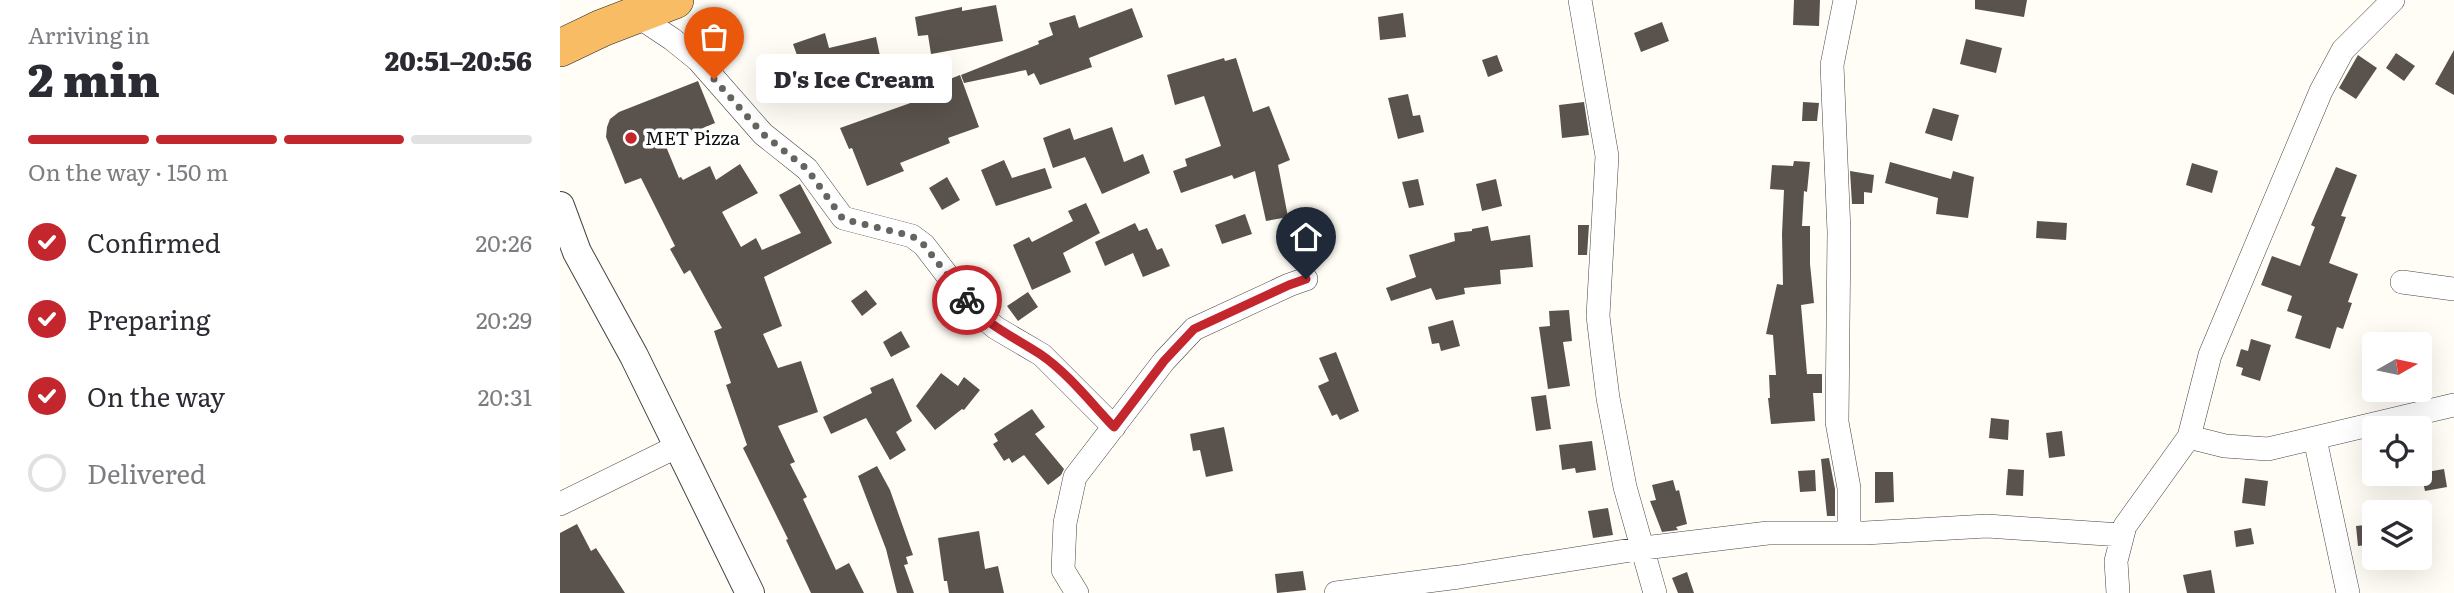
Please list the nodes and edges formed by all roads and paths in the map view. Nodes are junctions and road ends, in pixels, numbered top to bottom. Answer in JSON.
{"nodes":[{"id":1,"x":675,"y":0,"type":"edge"},
{"id":2,"x":1580,"y":0,"type":"edge"},
{"id":3,"x":1845,"y":0,"type":"edge"},
{"id":4,"x":2393,"y":0,"type":"edge"},
{"id":5,"x":636,"y":15,"type":"junction"},
{"id":6,"x":560,"y":48,"type":"edge"},
{"id":7,"x":560,"y":205,"type":"edge"},
{"id":8,"x":560,"y":230,"type":"edge"},
{"id":9,"x":577,"y":252,"type":"junction"},
{"id":10,"x":1306,"y":279,"type":"dead end"},
{"id":11,"x":2402,"y":282,"type":"dead end"},
{"id":12,"x":2454,"y":289,"type":"edge"},
{"id":13,"x":2454,"y":405,"type":"edge"},
{"id":14,"x":1114,"y":427,"type":"junction"},
{"id":15,"x":2189,"y":437,"type":"junction"},
{"id":16,"x":2315,"y":439,"type":"junction"},
{"id":17,"x":678,"y":446,"type":"junction"},
{"id":18,"x":560,"y":503,"type":"edge"},
{"id":19,"x":1849,"y":532,"type":"junction"},
{"id":20,"x":2121,"y":535,"type":"junction"},
{"id":21,"x":1644,"y":548,"type":"junction"},
{"id":22,"x":750,"y":593,"type":"edge"},
{"id":23,"x":1077,"y":593,"type":"edge"},
{"id":24,"x":1336,"y":593,"type":"edge"},
{"id":25,"x":1655,"y":593,"type":"edge"},
{"id":26,"x":2118,"y":593,"type":"edge"},
{"id":27,"x":2348,"y":593,"type":"edge"}],
"edges":[{"from":1,"to":5,"type":"highway"},
{"from":2,"to":21,"type":"street"},
{"from":3,"to":19,"type":"street"},
{"from":4,"to":15,"type":"street"},
{"from":5,"to":6,"type":"highway"},
{"from":5,"to":14,"type":"street"},
{"from":7,"to":9,"type":"street"},
{"from":8,"to":9,"type":"street"},
{"from":9,"to":17,"type":"street"},
{"from":10,"to":14,"type":"street"},
{"from":11,"to":12,"type":"street"},
{"from":13,"to":16,"type":"street"},
{"from":14,"to":23,"type":"street"},
{"from":15,"to":16,"type":"street"},
{"from":15,"to":20,"type":"street"},
{"from":16,"to":27,"type":"street"},
{"from":17,"to":18,"type":"street"},
{"from":17,"to":22,"type":"street"},
{"from":19,"to":20,"type":"street"},
{"from":19,"to":21,"type":"street"},
{"from":20,"to":26,"type":"street"},
{"from":21,"to":24,"type":"street"},
{"from":21,"to":25,"type":"street"}]}
